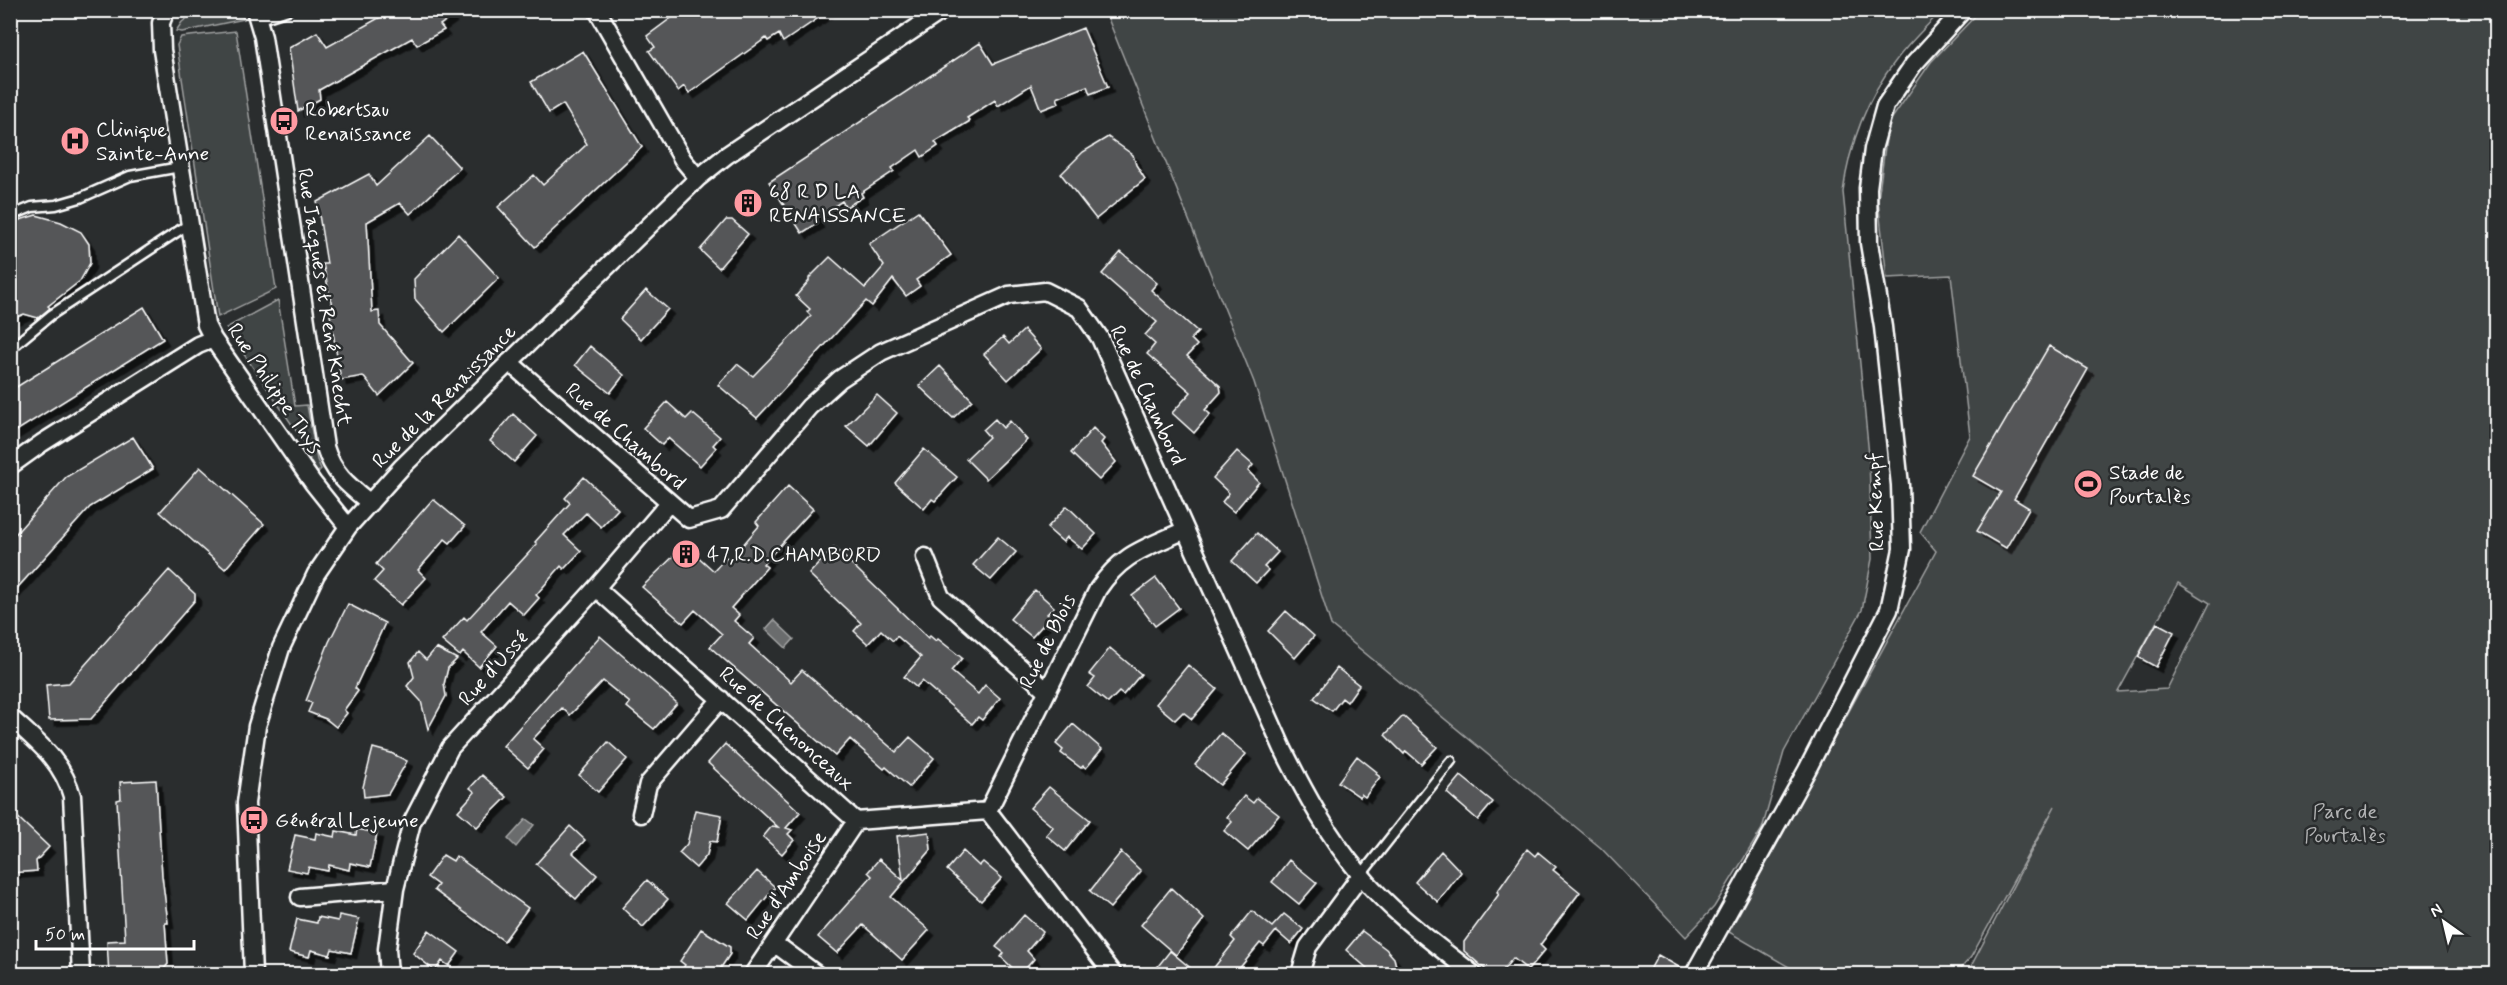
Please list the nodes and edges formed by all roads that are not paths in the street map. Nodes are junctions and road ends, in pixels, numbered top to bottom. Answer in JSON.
{"nodes":[{"id":1,"x":288,"y":10,"type":"edge"},
{"id":2,"x":597,"y":10,"type":"edge"},
{"id":3,"x":943,"y":10,"type":"edge"},
{"id":4,"x":1963,"y":10,"type":"edge"},
{"id":5,"x":164,"y":11,"type":"edge"},
{"id":6,"x":257,"y":15,"type":"edge"},
{"id":7,"x":180,"y":167,"type":"junction"},
{"id":8,"x":698,"y":178,"type":"junction"},
{"id":9,"x":10,"y":216,"type":"edge"},
{"id":10,"x":189,"y":224,"type":"junction"},
{"id":11,"x":213,"y":339,"type":"junction"},
{"id":12,"x":10,"y":349,"type":"edge"},
{"id":13,"x":509,"y":362,"type":"junction"},
{"id":14,"x":10,"y":466,"type":"edge"},
{"id":15,"x":370,"y":502,"type":"junction"},
{"id":16,"x":668,"y":504,"type":"junction"},
{"id":17,"x":348,"y":527,"type":"junction"},
{"id":18,"x":1185,"y":530,"type":"junction"},
{"id":19,"x":925,"y":557,"type":"dead end"},
{"id":20,"x":596,"y":588,"type":"junction"},
{"id":21,"x":1047,"y":691,"type":"junction"},
{"id":22,"x":721,"y":699,"type":"junction"},
{"id":23,"x":10,"y":717,"type":"edge"},
{"id":24,"x":1451,"y":761,"type":"dead end"},
{"id":25,"x":988,"y":811,"type":"junction"},
{"id":26,"x":641,"y":814,"type":"dead end"},
{"id":27,"x":856,"y":821,"type":"junction"},
{"id":28,"x":1361,"y":875,"type":"junction"},
{"id":29,"x":395,"y":889,"type":"junction"},
{"id":30,"x":300,"y":897,"type":"dead end"},
{"id":31,"x":774,"y":943,"type":"junction"},
{"id":32,"x":81,"y":975,"type":"edge"},
{"id":33,"x":253,"y":975,"type":"edge"},
{"id":34,"x":389,"y":975,"type":"edge"},
{"id":35,"x":753,"y":975,"type":"edge"},
{"id":36,"x":816,"y":975,"type":"edge"},
{"id":37,"x":1113,"y":975,"type":"edge"},
{"id":38,"x":1299,"y":975,"type":"edge"},
{"id":39,"x":1473,"y":975,"type":"edge"},
{"id":40,"x":1694,"y":975,"type":"edge"}],
"edges":[{"from":1,"to":6,"type":"lane"},
{"from":2,"to":8,"type":"street"},
{"from":3,"to":8,"type":"street","name":"Rue de la Renaissance"},
{"from":4,"to":40,"type":"street","name":"Rue Kempf"},
{"from":5,"to":7,"type":"street","name":"Rue Philippe Thys"},
{"from":6,"to":15,"type":"street","name":"Rue Jacques et René Knecht"},
{"from":7,"to":9,"type":"lane"},
{"from":7,"to":10,"type":"street","name":"Rue Philippe Thys"},
{"from":8,"to":13,"type":"street","name":"Rue de la Renaissance"},
{"from":10,"to":11,"type":"street","name":"Rue Philippe Thys"},
{"from":10,"to":12,"type":"lane"},
{"from":11,"to":14,"type":"street"},
{"from":11,"to":17,"type":"street","name":"Rue Philippe Thys"},
{"from":13,"to":15,"type":"street","name":"Rue de la Renaissance"},
{"from":13,"to":16,"type":"street","name":"Rue de Chambord"},
{"from":15,"to":17,"type":"street","name":"Rue de la Renaissance"},
{"from":16,"to":18,"type":"street","name":"Rue de Chambord"},
{"from":16,"to":20,"type":"street","name":"Rue d'Ussé"},
{"from":17,"to":33,"type":"street","name":"Rue de la Renaissance"},
{"from":18,"to":21,"type":"street","name":"Rue de Blois"},
{"from":18,"to":28,"type":"street","name":"Rue de Chambord"},
{"from":19,"to":21,"type":"street"},
{"from":20,"to":22,"type":"street","name":"Rue de Chenonceaux"},
{"from":20,"to":29,"type":"street","name":"Rue d'Ussé"},
{"from":21,"to":25,"type":"street","name":"Rue de Blois"},
{"from":22,"to":26,"type":"street"},
{"from":22,"to":27,"type":"street","name":"Rue de Chenonceaux"},
{"from":23,"to":32,"type":"street"},
{"from":24,"to":28,"type":"lane"},
{"from":25,"to":27,"type":"street","name":"Rue de Chenonceaux"},
{"from":25,"to":37,"type":"street"},
{"from":27,"to":31,"type":"street","name":"Rue d'Amboise"},
{"from":28,"to":38,"type":"street"},
{"from":28,"to":39,"type":"street","name":"Rue de Chambord"},
{"from":29,"to":30,"type":"street"},
{"from":29,"to":34,"type":"street","name":"Rue d'Ussé"},
{"from":31,"to":35,"type":"street","name":"Rue d'Amboise"},
{"from":31,"to":36,"type":"street"}]}
